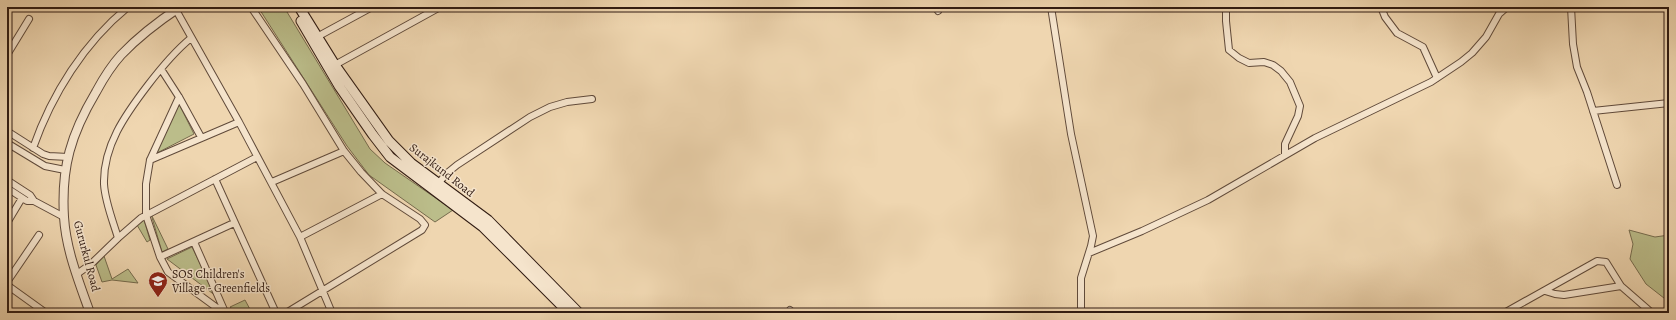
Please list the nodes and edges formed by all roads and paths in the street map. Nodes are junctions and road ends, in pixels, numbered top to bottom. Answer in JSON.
{"nodes":[{"id":1,"x":128,"y":7,"type":"edge"},
{"id":2,"x":251,"y":7,"type":"edge"},
{"id":3,"x":293,"y":7,"type":"edge"},
{"id":4,"x":299,"y":7,"type":"edge"},
{"id":5,"x":372,"y":7,"type":"edge"},
{"id":6,"x":440,"y":7,"type":"edge"},
{"id":7,"x":1051,"y":7,"type":"edge"},
{"id":8,"x":1226,"y":7,"type":"edge"},
{"id":9,"x":1381,"y":7,"type":"edge"},
{"id":10,"x":1507,"y":7,"type":"edge"},
{"id":11,"x":1571,"y":7,"type":"edge"},
{"id":12,"x":178,"y":8,"type":"edge"},
{"id":13,"x":29,"y":19,"type":"dead end"},
{"id":14,"x":191,"y":38,"type":"junction"},
{"id":15,"x":315,"y":38,"type":"junction"},
{"id":16,"x":7,"y":55,"type":"edge"},
{"id":17,"x":332,"y":67,"type":"junction"},
{"id":18,"x":160,"y":69,"type":"junction"},
{"id":19,"x":1437,"y":78,"type":"junction"},
{"id":20,"x":179,"y":97,"type":"junction"},
{"id":21,"x":592,"y":99,"type":"dead end"},
{"id":22,"x":1669,"y":103,"type":"edge"},
{"id":23,"x":1593,"y":111,"type":"junction"},
{"id":24,"x":239,"y":122,"type":"junction"},
{"id":25,"x":7,"y":131,"type":"edge"},
{"id":26,"x":201,"y":137,"type":"junction"},
{"id":27,"x":7,"y":143,"type":"edge"},
{"id":28,"x":33,"y":148,"type":"junction"},
{"id":29,"x":344,"y":151,"type":"junction"},
{"id":30,"x":1285,"y":155,"type":"junction"},
{"id":31,"x":68,"y":157,"type":"junction"},
{"id":32,"x":257,"y":157,"type":"junction"},
{"id":33,"x":150,"y":160,"type":"junction"},
{"id":34,"x":65,"y":170,"type":"junction"},
{"id":35,"x":215,"y":178,"type":"junction"},
{"id":36,"x":7,"y":180,"type":"edge"},
{"id":37,"x":272,"y":182,"type":"junction"},
{"id":38,"x":438,"y":184,"type":"junction"},
{"id":39,"x":1617,"y":185,"type":"dead end"},
{"id":40,"x":7,"y":188,"type":"edge"},
{"id":41,"x":382,"y":194,"type":"junction"},
{"id":42,"x":22,"y":198,"type":"junction"},
{"id":43,"x":34,"y":201,"type":"junction"},
{"id":44,"x":146,"y":215,"type":"junction"},
{"id":45,"x":64,"y":217,"type":"junction"},
{"id":46,"x":7,"y":223,"type":"edge"},
{"id":47,"x":234,"y":223,"type":"junction"},
{"id":48,"x":39,"y":235,"type":"dead end"},
{"id":49,"x":300,"y":236,"type":"junction"},
{"id":50,"x":118,"y":238,"type":"junction"},
{"id":51,"x":194,"y":242,"type":"junction"},
{"id":52,"x":1089,"y":253,"type":"junction"},
{"id":53,"x":160,"y":258,"type":"junction"},
{"id":54,"x":77,"y":274,"type":"junction"},
{"id":55,"x":7,"y":284,"type":"edge"},
{"id":56,"x":1621,"y":286,"type":"junction"},
{"id":57,"x":323,"y":290,"type":"junction"},
{"id":58,"x":1546,"y":291,"type":"junction"},
{"id":59,"x":46,"y":313,"type":"edge"},
{"id":60,"x":90,"y":313,"type":"edge"},
{"id":61,"x":225,"y":313,"type":"edge"},
{"id":62,"x":276,"y":313,"type":"edge"},
{"id":63,"x":286,"y":313,"type":"edge"},
{"id":64,"x":332,"y":313,"type":"edge"},
{"id":65,"x":569,"y":313,"type":"edge"},
{"id":66,"x":579,"y":313,"type":"edge"},
{"id":67,"x":1081,"y":313,"type":"edge"},
{"id":68,"x":1504,"y":313,"type":"edge"},
{"id":69,"x":1652,"y":313,"type":"edge"}],
"edges":[{"from":1,"to":28,"type":"street"},
{"from":2,"to":29,"type":"street"},
{"from":3,"to":15,"type":"main road","name":"Surajkund Road"},
{"from":4,"to":15,"type":"main road","name":"Surajkund Road"},
{"from":5,"to":15,"type":"street"},
{"from":6,"to":17,"type":"street"},
{"from":7,"to":52,"type":"street"},
{"from":8,"to":30,"type":"street"},
{"from":9,"to":19,"type":"street"},
{"from":10,"to":19,"type":"street"},
{"from":11,"to":23,"type":"street"},
{"from":12,"to":14,"type":"street"},
{"from":12,"to":31,"type":"street","name":"Gururkul Road"},
{"from":13,"to":16,"type":"street"},
{"from":14,"to":18,"type":"street"},
{"from":14,"to":24,"type":"street"},
{"from":15,"to":17,"type":"main road","name":"Surajkund Road"},
{"from":17,"to":38,"type":"main road","name":"Surajkund Road"},
{"from":17,"to":65,"type":"main road","name":"Surajkund Road"},
{"from":18,"to":20,"type":"street"},
{"from":18,"to":50,"type":"street"},
{"from":19,"to":30,"type":"street"},
{"from":20,"to":26,"type":"street"},
{"from":20,"to":33,"type":"street"},
{"from":21,"to":38,"type":"street"},
{"from":22,"to":23,"type":"street"},
{"from":23,"to":39,"type":"street"},
{"from":24,"to":26,"type":"street"},
{"from":24,"to":32,"type":"street"},
{"from":25,"to":28,"type":"street"},
{"from":26,"to":33,"type":"street"},
{"from":27,"to":34,"type":"street"},
{"from":28,"to":31,"type":"street"},
{"from":29,"to":37,"type":"street"},
{"from":29,"to":41,"type":"street"},
{"from":30,"to":52,"type":"street"},
{"from":31,"to":34,"type":"street","name":"Gururkul Road"},
{"from":32,"to":35,"type":"street"},
{"from":32,"to":37,"type":"street"},
{"from":33,"to":44,"type":"street"},
{"from":34,"to":45,"type":"street","name":"Gururkul Road"},
{"from":35,"to":44,"type":"street"},
{"from":35,"to":47,"type":"street"},
{"from":36,"to":43,"type":"street"},
{"from":37,"to":49,"type":"street"},
{"from":38,"to":66,"type":"main road","name":"Surajkund Road"},
{"from":40,"to":42,"type":"street"},
{"from":41,"to":49,"type":"street"},
{"from":41,"to":57,"type":"street"},
{"from":42,"to":43,"type":"street"},
{"from":42,"to":46,"type":"street"},
{"from":43,"to":45,"type":"street"},
{"from":44,"to":50,"type":"street"},
{"from":44,"to":53,"type":"street"},
{"from":45,"to":54,"type":"street","name":"Gururkul Road"},
{"from":47,"to":51,"type":"street"},
{"from":47,"to":62,"type":"street"},
{"from":48,"to":55,"type":"street"},
{"from":49,"to":57,"type":"street"},
{"from":50,"to":54,"type":"street"},
{"from":51,"to":53,"type":"street"},
{"from":51,"to":61,"type":"street"},
{"from":52,"to":67,"type":"street"},
{"from":53,"to":61,"type":"street"},
{"from":54,"to":60,"type":"street","name":"Gururkul Road"},
{"from":55,"to":59,"type":"street"},
{"from":56,"to":58,"type":"street"},
{"from":56,"to":58,"type":"street"},
{"from":56,"to":69,"type":"street"},
{"from":57,"to":63,"type":"street"},
{"from":57,"to":64,"type":"street"},
{"from":58,"to":68,"type":"street"}]}
